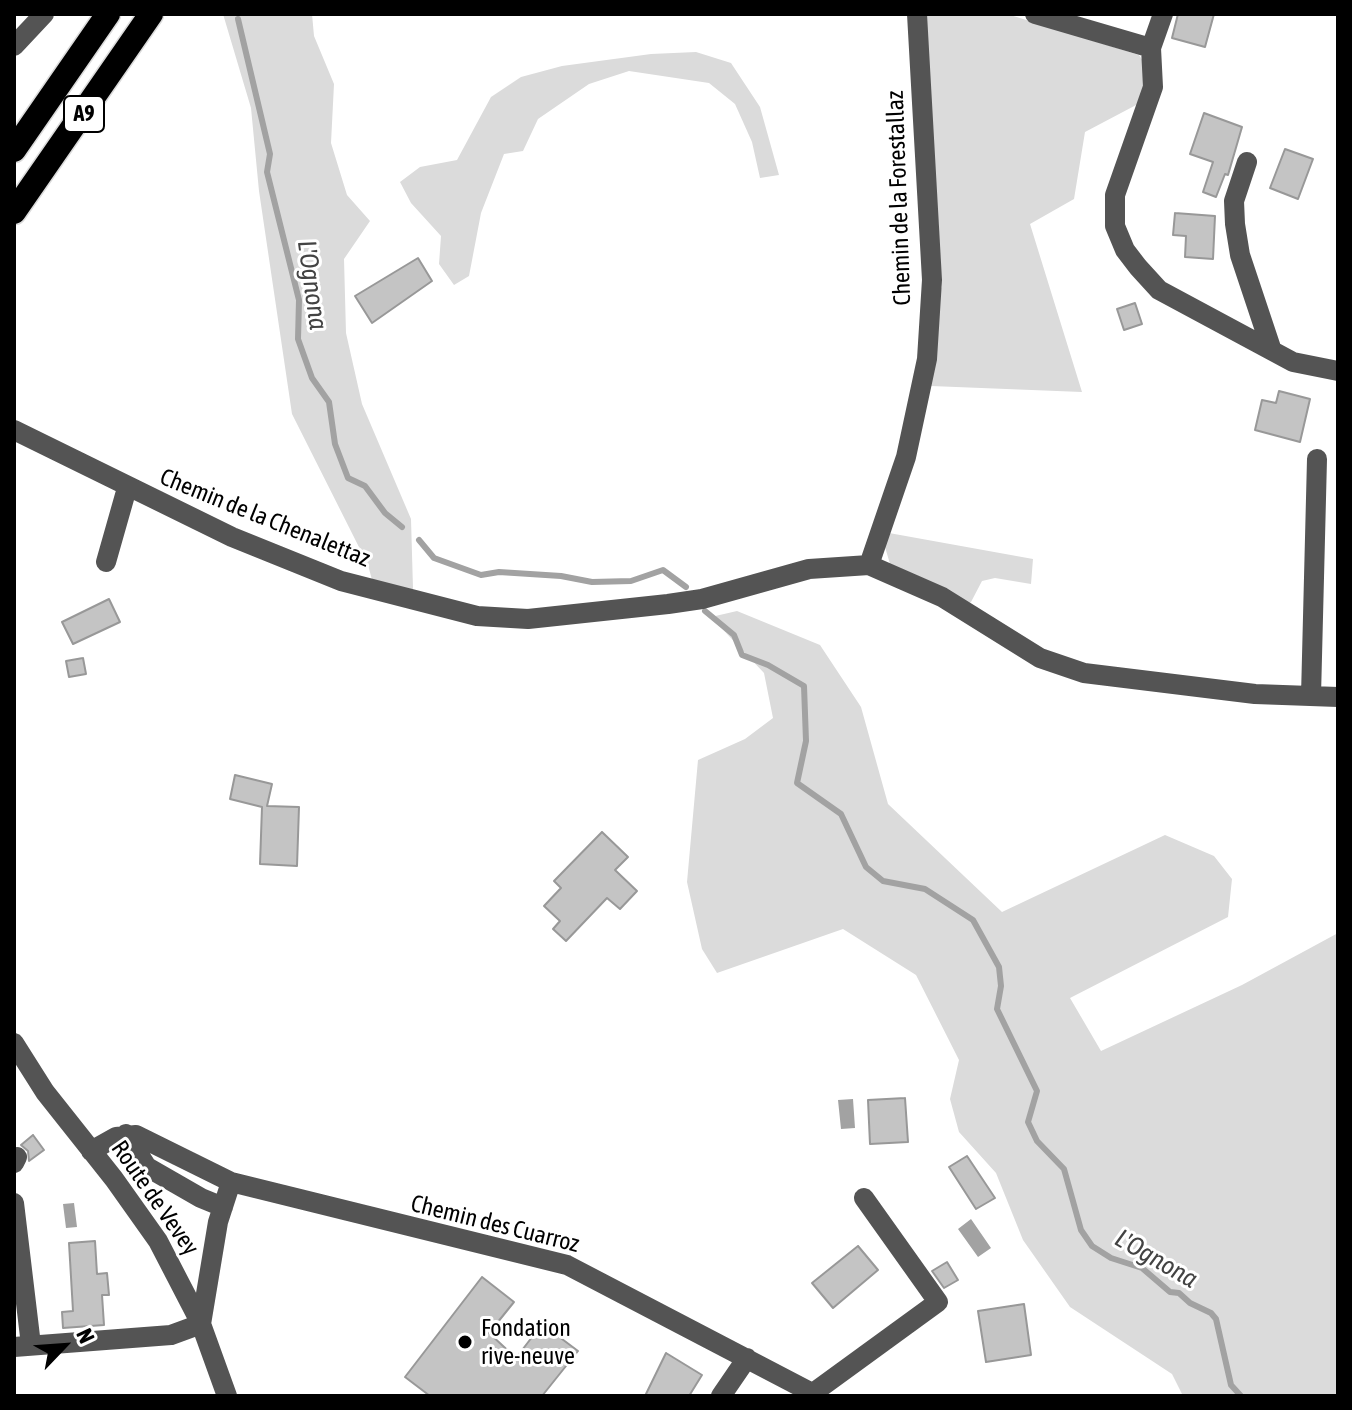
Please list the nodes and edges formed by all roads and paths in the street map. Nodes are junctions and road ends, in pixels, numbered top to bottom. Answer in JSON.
{"nodes":[{"id":1,"x":44,"y":14,"type":"edge"},
{"id":2,"x":108,"y":14,"type":"edge"},
{"id":3,"x":151,"y":14,"type":"edge"},
{"id":4,"x":917,"y":14,"type":"edge"},
{"id":5,"x":1035,"y":14,"type":"edge"},
{"id":6,"x":1163,"y":14,"type":"edge"},
{"id":7,"x":14,"y":46,"type":"edge"},
{"id":8,"x":1151,"y":48,"type":"junction"},
{"id":9,"x":14,"y":150,"type":"edge"},
{"id":10,"x":1247,"y":162,"type":"dead end"},
{"id":11,"x":14,"y":212,"type":"edge"},
{"id":12,"x":1271,"y":348,"type":"junction"},
{"id":13,"x":1338,"y":371,"type":"edge"},
{"id":14,"x":14,"y":430,"type":"edge"},
{"id":15,"x":1317,"y":459,"type":"dead end"},
{"id":16,"x":127,"y":488,"type":"junction"},
{"id":17,"x":106,"y":562,"type":"dead end"},
{"id":18,"x":869,"y":565,"type":"junction"},
{"id":19,"x":1311,"y":696,"type":"junction"},
{"id":20,"x":1338,"y":697,"type":"edge"},
{"id":21,"x":14,"y":1043,"type":"edge"},
{"id":22,"x":126,"y":1134,"type":"junction"},
{"id":23,"x":91,"y":1151,"type":"junction"},
{"id":24,"x":231,"y":1182,"type":"junction"},
{"id":25,"x":864,"y":1198,"type":"dead end"},
{"id":26,"x":14,"y":1203,"type":"edge"},
{"id":27,"x":223,"y":1207,"type":"junction"},
{"id":28,"x":201,"y":1324,"type":"junction"},
{"id":29,"x":23,"y":1346,"type":"edge"},
{"id":30,"x":747,"y":1358,"type":"junction"},
{"id":31,"x":815,"y":1394,"type":"edge"},
{"id":32,"x":227,"y":1396,"type":"edge"},
{"id":33,"x":721,"y":1396,"type":"edge"}],
"edges":[{"from":1,"to":7,"type":"street"},
{"from":2,"to":9,"type":"highway","number":"A9"},
{"from":3,"to":11,"type":"highway","number":"A9"},
{"from":4,"to":18,"type":"street","name":"Chemin de la Forestallaz"},
{"from":5,"to":8,"type":"street"},
{"from":6,"to":8,"type":"street"},
{"from":8,"to":12,"type":"street"},
{"from":10,"to":12,"type":"street"},
{"from":12,"to":13,"type":"street"},
{"from":14,"to":16,"type":"street","name":"Chemin de la Chenalettaz"},
{"from":15,"to":19,"type":"street"},
{"from":16,"to":17,"type":"street"},
{"from":16,"to":18,"type":"street","name":"Chemin de la Chenalettaz"},
{"from":18,"to":19,"type":"street","name":"Chemin de la Chenalettaz"},
{"from":19,"to":20,"type":"street","name":"Chemin de la Chenalettaz"},
{"from":21,"to":23,"type":"street","name":"Route de Vevey"},
{"from":22,"to":23,"type":"street"},
{"from":22,"to":24,"type":"street","name":"Chemin des Cuarroz"},
{"from":22,"to":27,"type":"street"},
{"from":23,"to":28,"type":"street","name":"Route de Vevey"},
{"from":24,"to":27,"type":"street"},
{"from":24,"to":30,"type":"street","name":"Chemin des Cuarroz"},
{"from":25,"to":31,"type":"street"},
{"from":26,"to":29,"type":"street"},
{"from":27,"to":28,"type":"street"},
{"from":28,"to":29,"type":"street"},
{"from":28,"to":32,"type":"street","name":"Route de Vevey"},
{"from":30,"to":31,"type":"street","name":"Chemin des Cuarroz"},
{"from":30,"to":33,"type":"street"}]}
